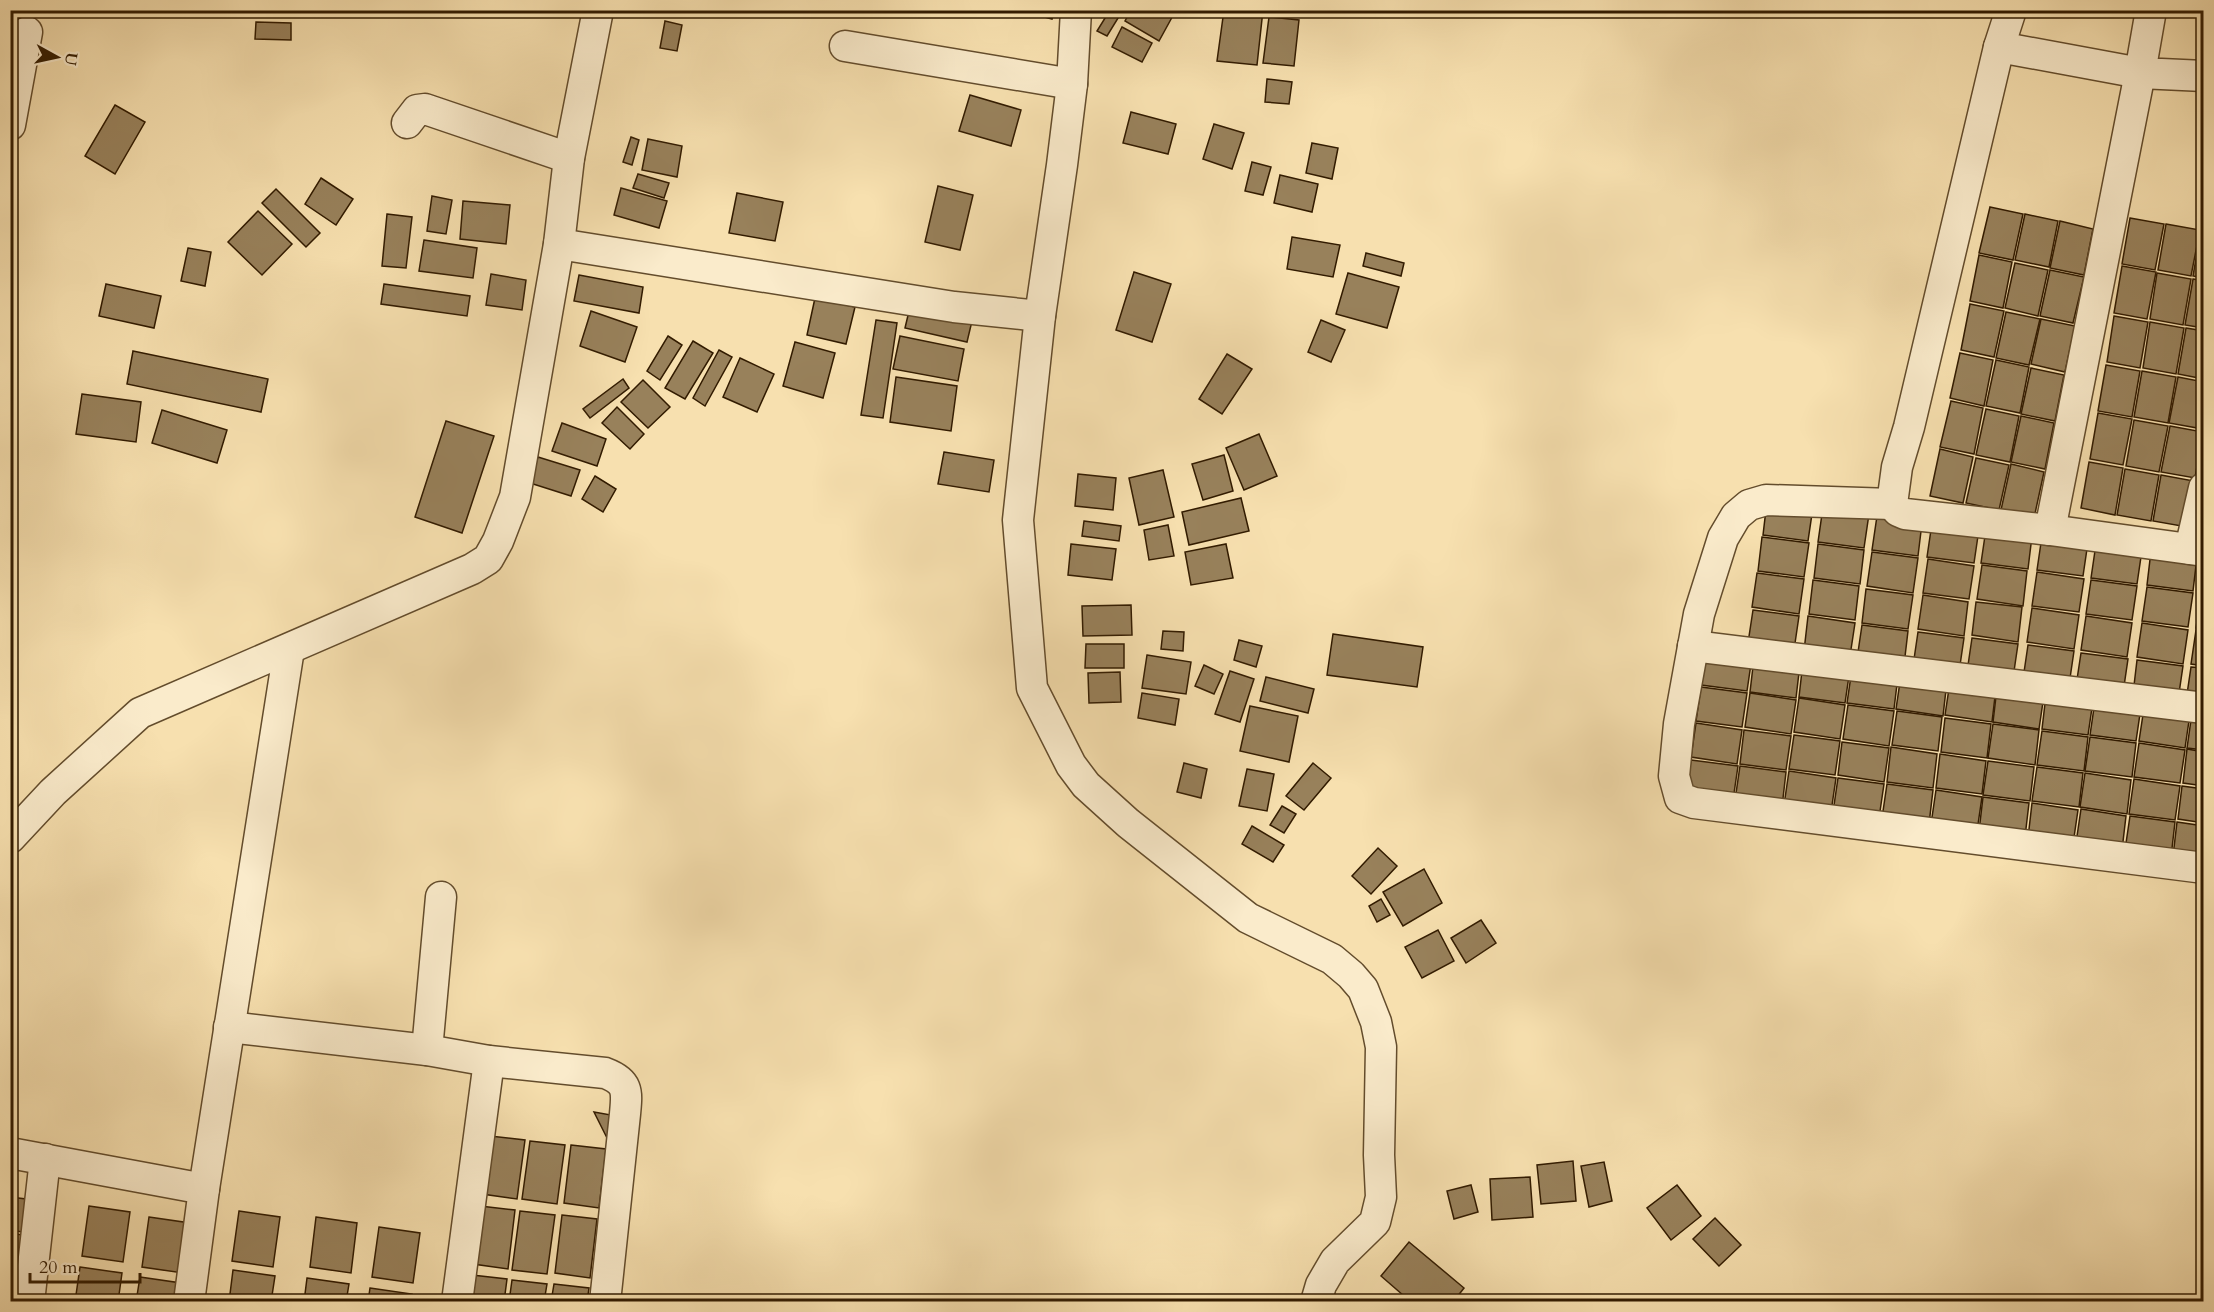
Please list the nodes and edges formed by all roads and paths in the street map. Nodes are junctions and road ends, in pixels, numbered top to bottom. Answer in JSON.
{"nodes":[{"id":1,"x":598,"y":10,"type":"edge"},
{"id":2,"x":1076,"y":10,"type":"edge"},
{"id":3,"x":2011,"y":10,"type":"edge"},
{"id":4,"x":2151,"y":10,"type":"edge"},
{"id":5,"x":27,"y":32,"type":"dead end"},
{"id":6,"x":845,"y":46,"type":"dead end"},
{"id":7,"x":1999,"y":47,"type":"junction"},
{"id":8,"x":2140,"y":73,"type":"junction"},
{"id":9,"x":2204,"y":76,"type":"edge"},
{"id":10,"x":1071,"y":84,"type":"junction"},
{"id":11,"x":407,"y":123,"type":"dead end"},
{"id":12,"x":10,"y":125,"type":"edge"},
{"id":13,"x":569,"y":158,"type":"junction"},
{"id":14,"x":559,"y":244,"type":"junction"},
{"id":15,"x":1040,"y":316,"type":"junction"},
{"id":16,"x":2204,"y":488,"type":"edge"},
{"id":17,"x":1892,"y":504,"type":"junction"},
{"id":18,"x":2050,"y":530,"type":"junction"},
{"id":19,"x":2197,"y":550,"type":"edge"},
{"id":20,"x":1693,"y":646,"type":"junction"},
{"id":21,"x":289,"y":649,"type":"junction"},
{"id":22,"x":2204,"y":708,"type":"edge"},
{"id":23,"x":10,"y":838,"type":"edge"},
{"id":24,"x":2204,"y":868,"type":"edge"},
{"id":25,"x":441,"y":897,"type":"dead end"},
{"id":26,"x":229,"y":1027,"type":"junction"},
{"id":27,"x":427,"y":1050,"type":"junction"},
{"id":28,"x":489,"y":1061,"type":"junction"},
{"id":29,"x":10,"y":1153,"type":"edge"},
{"id":30,"x":45,"y":1159,"type":"junction"},
{"id":31,"x":204,"y":1189,"type":"junction"},
{"id":32,"x":29,"y":1302,"type":"edge"},
{"id":33,"x":189,"y":1302,"type":"edge"},
{"id":34,"x":457,"y":1302,"type":"edge"},
{"id":35,"x":605,"y":1302,"type":"edge"},
{"id":36,"x":1316,"y":1302,"type":"edge"}],
"edges":[{"from":1,"to":13,"type":"street"},
{"from":2,"to":10,"type":"street"},
{"from":3,"to":7,"type":"street"},
{"from":4,"to":8,"type":"street"},
{"from":5,"to":12,"type":"street"},
{"from":6,"to":10,"type":"street"},
{"from":7,"to":8,"type":"street"},
{"from":7,"to":17,"type":"street"},
{"from":8,"to":9,"type":"street"},
{"from":8,"to":18,"type":"street"},
{"from":10,"to":15,"type":"street"},
{"from":11,"to":13,"type":"street"},
{"from":13,"to":14,"type":"street"},
{"from":14,"to":15,"type":"street"},
{"from":14,"to":21,"type":"street"},
{"from":15,"to":36,"type":"street"},
{"from":16,"to":19,"type":"street"},
{"from":17,"to":18,"type":"street"},
{"from":17,"to":20,"type":"street"},
{"from":18,"to":19,"type":"street"},
{"from":20,"to":22,"type":"street"},
{"from":20,"to":24,"type":"street"},
{"from":21,"to":23,"type":"street"},
{"from":21,"to":26,"type":"street"},
{"from":25,"to":27,"type":"street"},
{"from":26,"to":27,"type":"street"},
{"from":26,"to":31,"type":"street"},
{"from":27,"to":28,"type":"street"},
{"from":28,"to":34,"type":"street"},
{"from":28,"to":35,"type":"street"},
{"from":29,"to":30,"type":"street"},
{"from":30,"to":31,"type":"street"},
{"from":30,"to":32,"type":"street"},
{"from":31,"to":33,"type":"street"}]}
